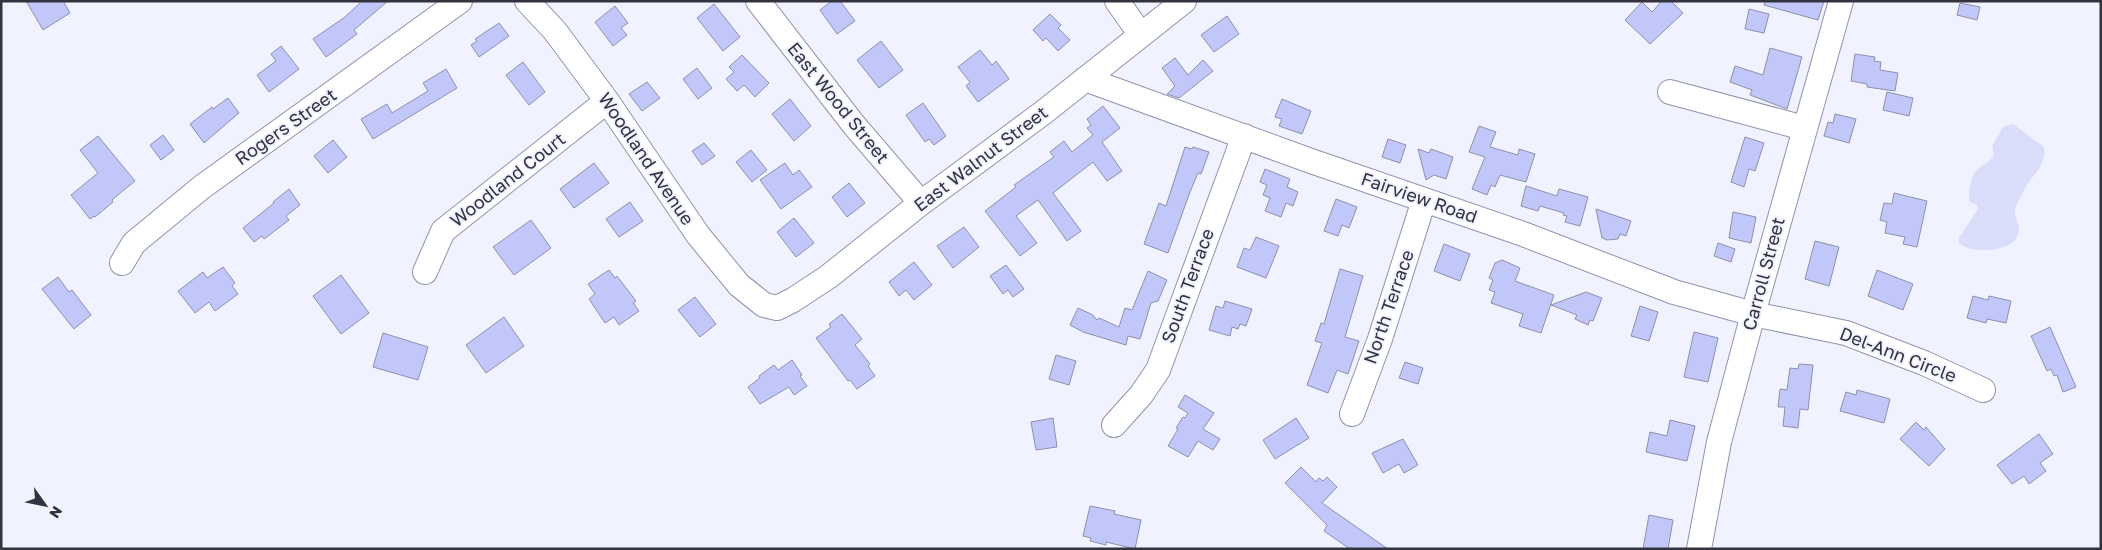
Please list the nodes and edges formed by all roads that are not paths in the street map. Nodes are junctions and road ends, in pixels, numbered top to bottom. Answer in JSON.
{"nodes":[{"id":1,"x":460,"y":1,"type":"edge"},
{"id":2,"x":527,"y":1,"type":"edge"},
{"id":3,"x":758,"y":1,"type":"edge"},
{"id":4,"x":1117,"y":1,"type":"edge"},
{"id":5,"x":1184,"y":1,"type":"edge"},
{"id":6,"x":1841,"y":1,"type":"edge"},
{"id":7,"x":1141,"y":35,"type":"junction"},
{"id":8,"x":1085,"y":79,"type":"junction"},
{"id":9,"x":1670,"y":92,"type":"dead end"},
{"id":10,"x":607,"y":101,"type":"junction"},
{"id":11,"x":1804,"y":128,"type":"junction"},
{"id":12,"x":1244,"y":136,"type":"junction"},
{"id":13,"x":1424,"y":200,"type":"junction"},
{"id":14,"x":921,"y":203,"type":"junction"},
{"id":15,"x":122,"y":263,"type":"dead end"},
{"id":16,"x":425,"y":272,"type":"dead end"},
{"id":17,"x":772,"y":307,"type":"joint"},
{"id":18,"x":1753,"y":314,"type":"junction"},
{"id":19,"x":1983,"y":390,"type":"dead end"},
{"id":20,"x":1352,"y":414,"type":"dead end"},
{"id":21,"x":1114,"y":425,"type":"dead end"},
{"id":22,"x":1699,"y":549,"type":"edge"}],
"edges":[{"from":1,"to":15,"type":"street","name":"Rogers Street"},
{"from":2,"to":10,"type":"street","name":"Woodland Avenue"},
{"from":3,"to":14,"type":"street","name":"East Wood Street"},
{"from":4,"to":7,"type":"street"},
{"from":5,"to":7,"type":"street","name":"East Walnut Street"},
{"from":6,"to":11,"type":"street","name":"Carroll Street"},
{"from":7,"to":8,"type":"street","name":"East Walnut Street"},
{"from":8,"to":12,"type":"street","name":"Fairview Road"},
{"from":8,"to":14,"type":"street","name":"East Walnut Street"},
{"from":9,"to":11,"type":"street"},
{"from":10,"to":16,"type":"street","name":"Woodland Court"},
{"from":10,"to":17,"type":"street","name":"Woodland Avenue"},
{"from":11,"to":18,"type":"street","name":"Carroll Street"},
{"from":12,"to":13,"type":"street","name":"Fairview Road"},
{"from":12,"to":21,"type":"street","name":"South Terrace"},
{"from":13,"to":18,"type":"street","name":"Fairview Road"},
{"from":13,"to":20,"type":"street","name":"North Terrace"},
{"from":14,"to":17,"type":"street","name":"East Walnut Street"},
{"from":18,"to":19,"type":"street","name":"Del-Ann Circle"},
{"from":18,"to":22,"type":"street","name":"Carroll Street"}]}
